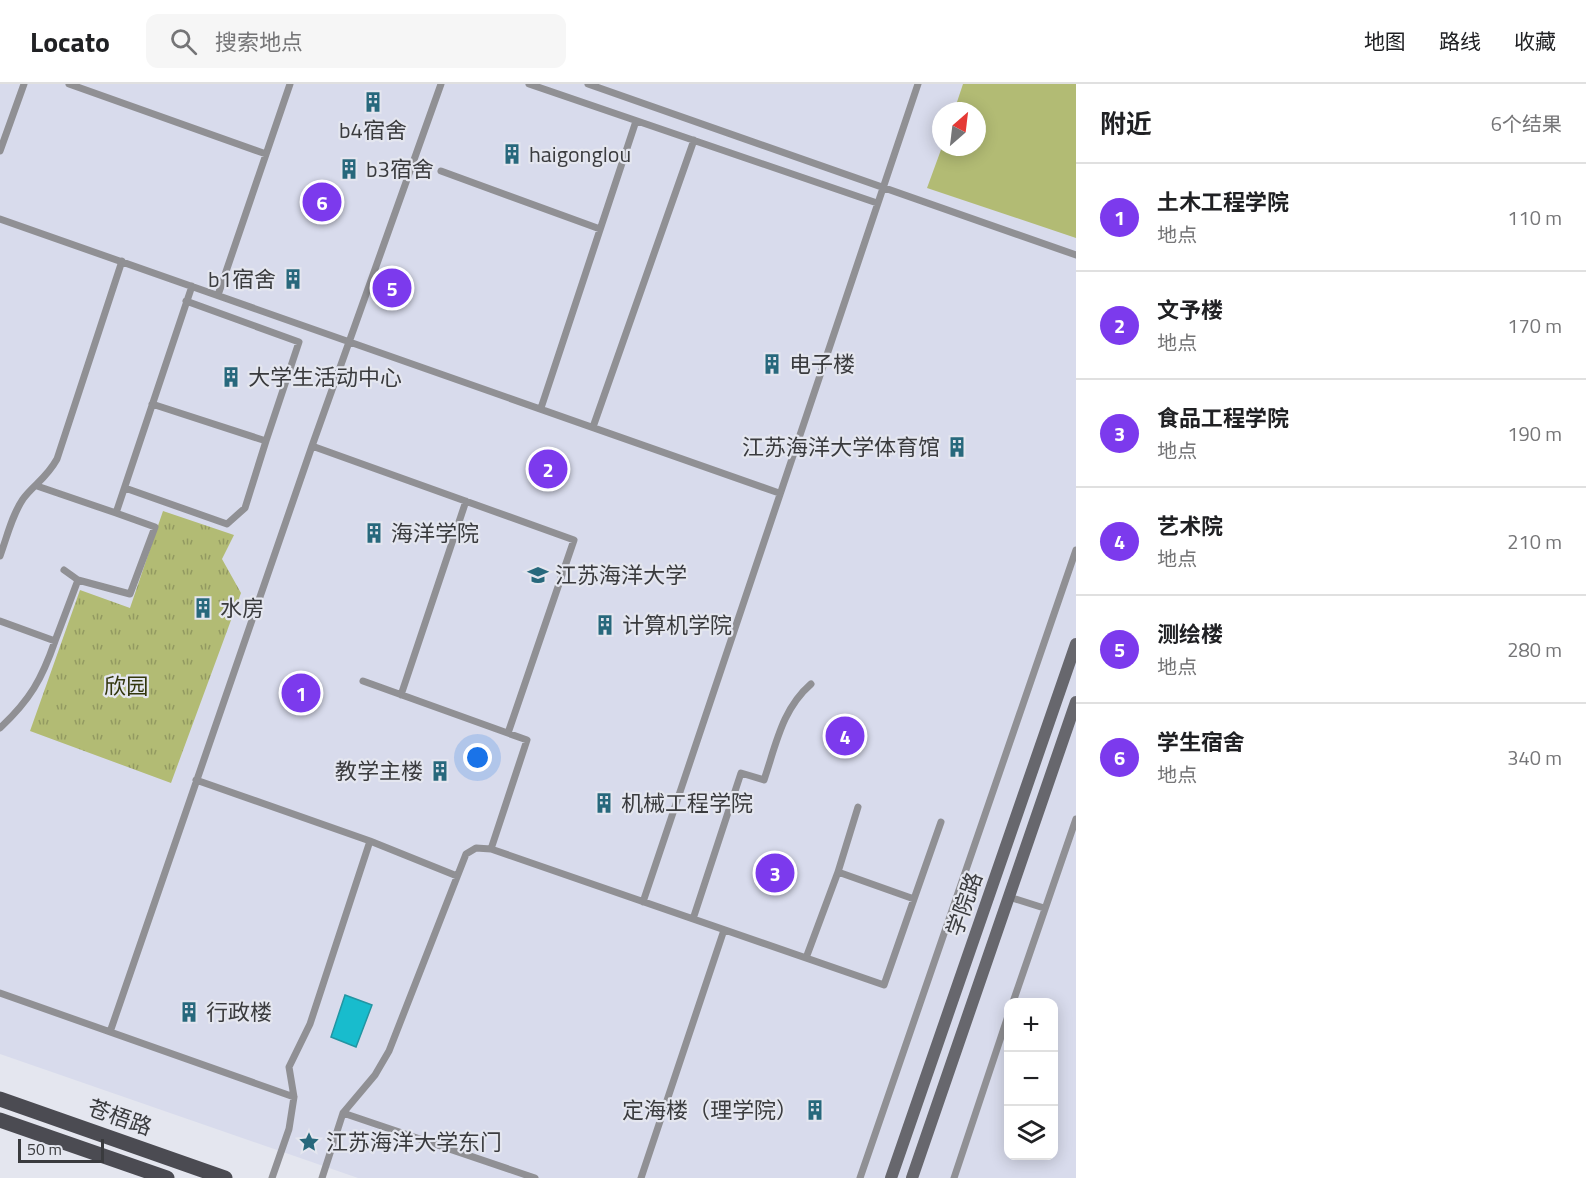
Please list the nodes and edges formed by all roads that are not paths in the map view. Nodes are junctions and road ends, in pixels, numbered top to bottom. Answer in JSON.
{"nodes":[{"id":1,"x":24,"y":84,"type":"edge"},
{"id":2,"x":69,"y":84,"type":"edge"},
{"id":3,"x":291,"y":84,"type":"edge"},
{"id":4,"x":441,"y":84,"type":"edge"},
{"id":5,"x":529,"y":84,"type":"edge"},
{"id":6,"x":588,"y":84,"type":"edge"},
{"id":7,"x":918,"y":84,"type":"edge"},
{"id":8,"x":636,"y":121,"type":"junction"},
{"id":9,"x":694,"y":140,"type":"junction"},
{"id":10,"x":0,"y":151,"type":"edge"},
{"id":11,"x":266,"y":154,"type":"junction"},
{"id":12,"x":441,"y":171,"type":"dead end"},
{"id":13,"x":883,"y":187,"type":"junction"},
{"id":14,"x":877,"y":203,"type":"junction"},
{"id":15,"x":0,"y":219,"type":"edge"},
{"id":16,"x":600,"y":229,"type":"junction"},
{"id":17,"x":1076,"y":255,"type":"edge"},
{"id":18,"x":122,"y":261,"type":"junction"},
{"id":19,"x":192,"y":286,"type":"junction"},
{"id":20,"x":218,"y":295,"type":"junction"},
{"id":21,"x":186,"y":301,"type":"junction"},
{"id":22,"x":350,"y":341,"type":"junction"},
{"id":23,"x":152,"y":404,"type":"junction"},
{"id":24,"x":541,"y":408,"type":"junction"},
{"id":25,"x":593,"y":426,"type":"junction"},
{"id":26,"x":266,"y":441,"type":"junction"},
{"id":27,"x":312,"y":446,"type":"junction"},
{"id":28,"x":37,"y":486,"type":"junction"},
{"id":29,"x":125,"y":488,"type":"junction"},
{"id":30,"x":779,"y":493,"type":"junction"},
{"id":31,"x":466,"y":501,"type":"junction"},
{"id":32,"x":116,"y":513,"type":"junction"},
{"id":33,"x":1076,"y":550,"type":"edge"},
{"id":34,"x":0,"y":556,"type":"edge"},
{"id":35,"x":64,"y":570,"type":"dead end"},
{"id":36,"x":78,"y":580,"type":"junction"},
{"id":37,"x":0,"y":621,"type":"edge"},
{"id":38,"x":55,"y":641,"type":"junction"},
{"id":39,"x":1076,"y":644,"type":"edge"},
{"id":40,"x":363,"y":681,"type":"dead end"},
{"id":41,"x":812,"y":684,"type":"dead end"},
{"id":42,"x":401,"y":694,"type":"junction"},
{"id":43,"x":1076,"y":702,"type":"edge"},
{"id":44,"x":0,"y":728,"type":"edge"},
{"id":45,"x":507,"y":733,"type":"junction"},
{"id":46,"x":196,"y":780,"type":"junction"},
{"id":47,"x":858,"y":807,"type":"dead end"},
{"id":48,"x":1076,"y":819,"type":"edge"},
{"id":49,"x":942,"y":822,"type":"dead end"},
{"id":50,"x":370,"y":841,"type":"junction"},
{"id":51,"x":491,"y":849,"type":"junction"},
{"id":52,"x":838,"y":872,"type":"junction"},
{"id":53,"x":457,"y":876,"type":"junction"},
{"id":54,"x":1009,"y":897,"type":"junction"},
{"id":55,"x":914,"y":899,"type":"junction"},
{"id":56,"x":643,"y":902,"type":"junction"},
{"id":57,"x":1044,"y":908,"type":"junction"},
{"id":58,"x":693,"y":919,"type":"junction"},
{"id":59,"x":724,"y":930,"type":"junction"},
{"id":60,"x":806,"y":958,"type":"junction"},
{"id":61,"x":0,"y":993,"type":"edge"},
{"id":62,"x":1014,"y":998,"type":"edge"},
{"id":63,"x":1004,"y":1028,"type":"edge"},
{"id":64,"x":110,"y":1032,"type":"junction"},
{"id":65,"x":294,"y":1097,"type":"junction"},
{"id":66,"x":0,"y":1099,"type":"edge"},
{"id":67,"x":343,"y":1113,"type":"junction"},
{"id":68,"x":0,"y":1120,"type":"edge"},
{"id":69,"x":167,"y":1178,"type":"edge"},
{"id":70,"x":225,"y":1178,"type":"edge"},
{"id":71,"x":272,"y":1178,"type":"edge"},
{"id":72,"x":322,"y":1178,"type":"edge"},
{"id":73,"x":535,"y":1178,"type":"edge"},
{"id":74,"x":641,"y":1178,"type":"edge"},
{"id":75,"x":861,"y":1178,"type":"edge"},
{"id":76,"x":891,"y":1178,"type":"edge"},
{"id":77,"x":912,"y":1178,"type":"edge"},
{"id":78,"x":954,"y":1178,"type":"edge"}],
"edges":[{"from":1,"to":10,"type":"lane"},
{"from":2,"to":11,"type":"lane"},
{"from":3,"to":11,"type":"lane"},
{"from":4,"to":22,"type":"lane"},
{"from":5,"to":8,"type":"lane"},
{"from":6,"to":13,"type":"lane"},
{"from":7,"to":13,"type":"lane"},
{"from":8,"to":9,"type":"lane"},
{"from":8,"to":16,"type":"lane"},
{"from":9,"to":14,"type":"lane"},
{"from":9,"to":25,"type":"lane"},
{"from":11,"to":20,"type":"lane"},
{"from":12,"to":16,"type":"lane"},
{"from":13,"to":14,"type":"lane"},
{"from":13,"to":17,"type":"lane"},
{"from":14,"to":30,"type":"lane"},
{"from":15,"to":18,"type":"lane"},
{"from":16,"to":24,"type":"lane"},
{"from":18,"to":19,"type":"lane"},
{"from":18,"to":28,"type":"lane"},
{"from":19,"to":20,"type":"lane"},
{"from":19,"to":21,"type":"lane"},
{"from":20,"to":22,"type":"lane"},
{"from":21,"to":23,"type":"lane"},
{"from":21,"to":26,"type":"lane"},
{"from":22,"to":24,"type":"lane"},
{"from":22,"to":27,"type":"lane"},
{"from":23,"to":26,"type":"lane"},
{"from":23,"to":29,"type":"lane"},
{"from":24,"to":25,"type":"lane"},
{"from":25,"to":30,"type":"lane"},
{"from":26,"to":29,"type":"lane"},
{"from":27,"to":31,"type":"lane"},
{"from":27,"to":46,"type":"lane"},
{"from":28,"to":32,"type":"lane"},
{"from":28,"to":34,"type":"lane"},
{"from":29,"to":32,"type":"lane"},
{"from":30,"to":56,"type":"lane"},
{"from":31,"to":42,"type":"lane"},
{"from":31,"to":45,"type":"lane"},
{"from":32,"to":36,"type":"lane"},
{"from":33,"to":75,"type":"lane"},
{"from":35,"to":36,"type":"lane"},
{"from":36,"to":38,"type":"lane"},
{"from":37,"to":38,"type":"lane"},
{"from":38,"to":44,"type":"lane"},
{"from":39,"to":76,"type":"main road","name":"学院路"},
{"from":40,"to":42,"type":"lane"},
{"from":41,"to":58,"type":"lane"},
{"from":42,"to":45,"type":"lane"},
{"from":43,"to":54,"type":"main road","name":"学院路"},
{"from":45,"to":51,"type":"lane"},
{"from":46,"to":50,"type":"lane"},
{"from":46,"to":64,"type":"lane"},
{"from":47,"to":52,"type":"lane"},
{"from":48,"to":57,"type":"lane"},
{"from":49,"to":55,"type":"lane"},
{"from":50,"to":53,"type":"lane"},
{"from":50,"to":65,"type":"lane"},
{"from":51,"to":53,"type":"lane"},
{"from":51,"to":56,"type":"lane"},
{"from":52,"to":55,"type":"lane"},
{"from":52,"to":60,"type":"lane"},
{"from":53,"to":67,"type":"lane"},
{"from":54,"to":57,"type":"lane"},
{"from":54,"to":77,"type":"main road","name":"学院路"},
{"from":55,"to":60,"type":"lane"},
{"from":56,"to":58,"type":"lane"},
{"from":57,"to":62,"type":"lane"},
{"from":58,"to":59,"type":"lane"},
{"from":59,"to":60,"type":"lane"},
{"from":59,"to":74,"type":"lane"},
{"from":61,"to":64,"type":"lane"},
{"from":63,"to":78,"type":"lane"},
{"from":64,"to":65,"type":"lane"},
{"from":65,"to":71,"type":"lane"},
{"from":66,"to":70,"type":"main road","name":"苍梧路"},
{"from":67,"to":72,"type":"lane"},
{"from":67,"to":73,"type":"lane"},
{"from":68,"to":69,"type":"main road","name":"苍梧路"}]}
